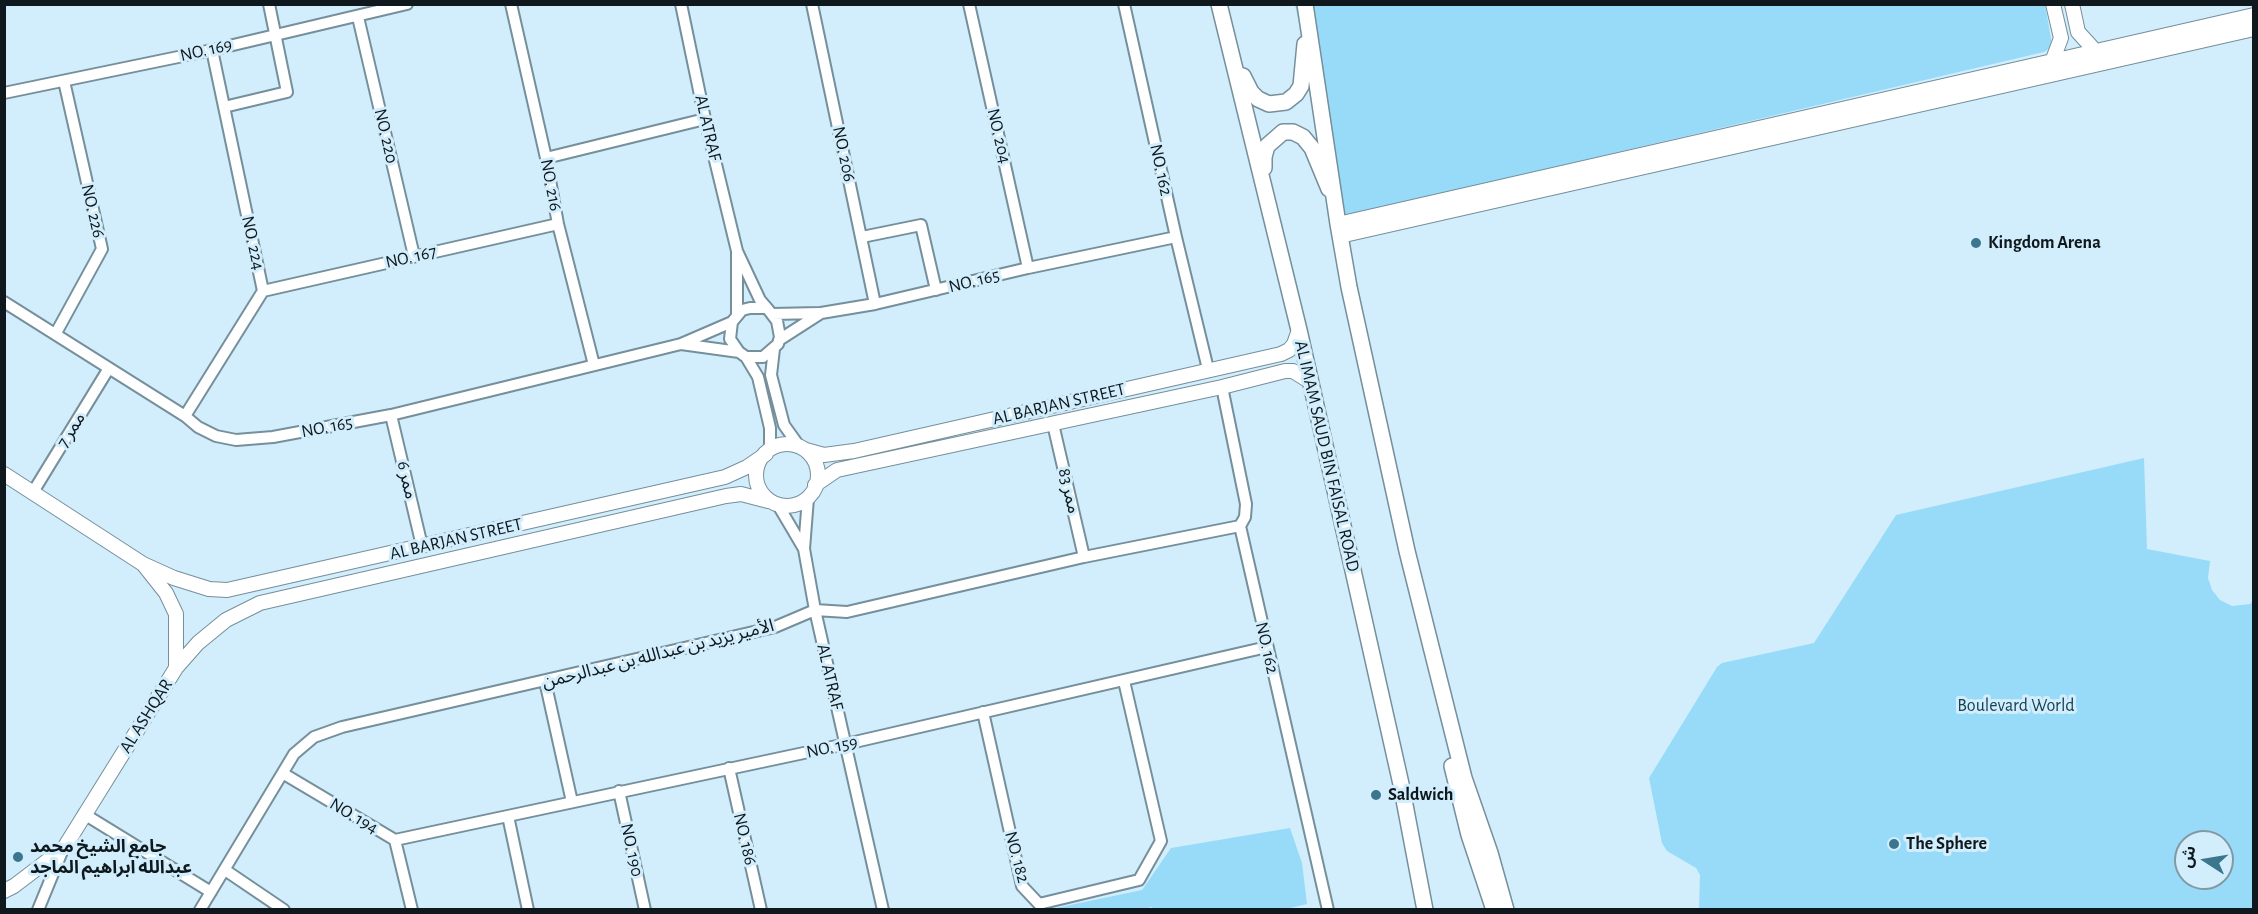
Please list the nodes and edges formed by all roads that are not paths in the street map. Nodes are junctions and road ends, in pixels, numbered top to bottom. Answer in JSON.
{"nodes":[{"id":1,"x":268,"y":4,"type":"edge"},
{"id":2,"x":407,"y":4,"type":"edge"},
{"id":3,"x":511,"y":4,"type":"edge"},
{"id":4,"x":681,"y":4,"type":"edge"},
{"id":5,"x":812,"y":4,"type":"edge"},
{"id":6,"x":969,"y":4,"type":"edge"},
{"id":7,"x":1124,"y":4,"type":"edge"},
{"id":8,"x":1219,"y":4,"type":"edge"},
{"id":9,"x":2053,"y":4,"type":"edge"},
{"id":10,"x":2072,"y":4,"type":"edge"},
{"id":11,"x":1306,"y":9,"type":"edge"},
{"id":12,"x":2253,"y":15,"type":"edge"},
{"id":13,"x":357,"y":17,"type":"junction"},
{"id":14,"x":1224,"y":25,"type":"junction"},
{"id":15,"x":2253,"y":28,"type":"edge"},
{"id":16,"x":2078,"y":32,"type":"junction"},
{"id":17,"x":274,"y":34,"type":"junction"},
{"id":18,"x":2061,"y":38,"type":"junction"},
{"id":19,"x":212,"y":50,"type":"junction"},
{"id":20,"x":2094,"y":51,"type":"junction"},
{"id":21,"x":2052,"y":62,"type":"junction"},
{"id":22,"x":2108,"y":62,"type":"junction"},
{"id":23,"x":64,"y":81,"type":"junction"},
{"id":24,"x":4,"y":93,"type":"edge"},
{"id":25,"x":224,"y":107,"type":"junction"},
{"id":26,"x":705,"y":119,"type":"junction"},
{"id":27,"x":546,"y":158,"type":"junction"},
{"id":28,"x":1264,"y":183,"type":"junction"},
{"id":29,"x":1334,"y":199,"type":"junction"},
{"id":30,"x":558,"y":224,"type":"junction"},
{"id":31,"x":1339,"y":230,"type":"junction"},
{"id":32,"x":862,"y":237,"type":"junction"},
{"id":33,"x":1176,"y":237,"type":"junction"},
{"id":34,"x":737,"y":251,"type":"junction"},
{"id":35,"x":414,"y":256,"type":"junction"},
{"id":36,"x":1028,"y":268,"type":"junction"},
{"id":37,"x":936,"y":290,"type":"junction"},
{"id":38,"x":263,"y":291,"type":"junction"},
{"id":39,"x":4,"y":302,"type":"edge"},
{"id":40,"x":875,"y":304,"type":"junction"},
{"id":41,"x":770,"y":311,"type":"junction"},
{"id":42,"x":821,"y":313,"type":"junction"},
{"id":43,"x":734,"y":318,"type":"junction"},
{"id":44,"x":1299,"y":330,"type":"junction"},
{"id":45,"x":56,"y":333,"type":"junction"},
{"id":46,"x":681,"y":344,"type":"junction"},
{"id":47,"x":776,"y":345,"type":"junction"},
{"id":48,"x":743,"y":355,"type":"junction"},
{"id":49,"x":594,"y":365,"type":"junction"},
{"id":50,"x":110,"y":368,"type":"junction"},
{"id":51,"x":1208,"y":369,"type":"junction"},
{"id":52,"x":1310,"y":381,"type":"junction"},
{"id":53,"x":1222,"y":387,"type":"junction"},
{"id":54,"x":391,"y":414,"type":"junction"},
{"id":55,"x":185,"y":416,"type":"junction"},
{"id":56,"x":1053,"y":424,"type":"junction"},
{"id":57,"x":803,"y":448,"type":"junction"},
{"id":58,"x":768,"y":452,"type":"junction"},
{"id":59,"x":4,"y":474,"type":"edge"},
{"id":60,"x":815,"y":485,"type":"junction"},
{"id":61,"x":33,"y":492,"type":"junction"},
{"id":62,"x":808,"y":498,"type":"junction"},
{"id":63,"x":773,"y":503,"type":"junction"},
{"id":64,"x":1240,"y":526,"type":"junction"},
{"id":65,"x":422,"y":546,"type":"junction"},
{"id":66,"x":804,"y":549,"type":"junction"},
{"id":67,"x":1084,"y":557,"type":"junction"},
{"id":68,"x":143,"y":564,"type":"junction"},
{"id":69,"x":814,"y":609,"type":"junction"},
{"id":70,"x":1267,"y":647,"type":"junction"},
{"id":71,"x":176,"y":668,"type":"junction"},
{"id":72,"x":545,"y":681,"type":"junction"},
{"id":73,"x":1124,"y":681,"type":"junction"},
{"id":74,"x":1441,"y":690,"type":"junction"},
{"id":75,"x":983,"y":712,"type":"junction"},
{"id":76,"x":846,"y":744,"type":"junction"},
{"id":77,"x":729,"y":768,"type":"junction"},
{"id":78,"x":284,"y":774,"type":"junction"},
{"id":79,"x":619,"y":791,"type":"junction"},
{"id":80,"x":572,"y":802,"type":"junction"},
{"id":81,"x":84,"y":814,"type":"junction"},
{"id":82,"x":508,"y":816,"type":"junction"},
{"id":83,"x":395,"y":840,"type":"junction"},
{"id":84,"x":64,"y":848,"type":"junction"},
{"id":85,"x":225,"y":870,"type":"junction"},
{"id":86,"x":4,"y":891,"type":"edge"},
{"id":87,"x":211,"y":892,"type":"junction"},
{"id":88,"x":38,"y":909,"type":"edge"},
{"id":89,"x":200,"y":909,"type":"edge"},
{"id":90,"x":284,"y":909,"type":"edge"},
{"id":91,"x":412,"y":909,"type":"edge"},
{"id":92,"x":528,"y":909,"type":"edge"},
{"id":93,"x":645,"y":909,"type":"edge"},
{"id":94,"x":762,"y":909,"type":"edge"},
{"id":95,"x":883,"y":909,"type":"edge"},
{"id":96,"x":1328,"y":909,"type":"edge"},
{"id":97,"x":1425,"y":909,"type":"edge"},
{"id":98,"x":1494,"y":909,"type":"edge"},
{"id":99,"x":1506,"y":909,"type":"edge"}],
"edges":[{"from":1,"to":17,"type":"street"},
{"from":2,"to":13,"type":"street","name":"NO. 169"},
{"from":3,"to":27,"type":"street","name":"NO. 216"},
{"from":4,"to":26,"type":"street","name":"AL ATRAF"},
{"from":5,"to":32,"type":"street","name":"NO. 206"},
{"from":6,"to":36,"type":"street","name":"NO. 204"},
{"from":7,"to":33,"type":"street","name":"NO. 162"},
{"from":8,"to":14,"type":"main road","name":"AL IMAM SAUD BIN FAISAL ROAD"},
{"from":9,"to":18,"type":"street"},
{"from":10,"to":16,"type":"street"},
{"from":11,"to":14,"type":"main road"},
{"from":11,"to":29,"type":"main road"},
{"from":12,"to":20,"type":"street"},
{"from":13,"to":17,"type":"street","name":"NO. 169"},
{"from":13,"to":35,"type":"street","name":"NO. 220"},
{"from":14,"to":28,"type":"main road","name":"AL IMAM SAUD BIN FAISAL ROAD"},
{"from":15,"to":22,"type":"street"},
{"from":16,"to":18,"type":"street"},
{"from":16,"to":20,"type":"street"},
{"from":17,"to":19,"type":"street","name":"NO. 169"},
{"from":17,"to":25,"type":"street"},
{"from":18,"to":21,"type":"street"},
{"from":19,"to":23,"type":"street","name":"NO. 169"},
{"from":19,"to":25,"type":"street","name":"NO. 224"},
{"from":20,"to":21,"type":"street"},
{"from":20,"to":22,"type":"street"},
{"from":21,"to":31,"type":"street"},
{"from":22,"to":31,"type":"street"},
{"from":23,"to":24,"type":"street","name":"NO. 169"},
{"from":23,"to":45,"type":"street","name":"NO. 226"},
{"from":25,"to":38,"type":"street","name":"NO. 224"},
{"from":26,"to":27,"type":"street"},
{"from":26,"to":34,"type":"street","name":"AL ATRAF"},
{"from":27,"to":30,"type":"street","name":"NO. 216"},
{"from":28,"to":29,"type":"main road"},
{"from":28,"to":44,"type":"main road","name":"AL IMAM SAUD BIN FAISAL ROAD"},
{"from":29,"to":31,"type":"main road"},
{"from":30,"to":35,"type":"street","name":"NO. 167"},
{"from":30,"to":49,"type":"street","name":"NO. 216"},
{"from":31,"to":74,"type":"main road"},
{"from":32,"to":37,"type":"street"},
{"from":32,"to":40,"type":"street","name":"NO. 206"},
{"from":33,"to":36,"type":"street","name":"NO. 165"},
{"from":33,"to":51,"type":"street","name":"NO. 162"},
{"from":34,"to":41,"type":"street","name":"AL ATRAF"},
{"from":34,"to":43,"type":"street","name":"AL ATRAF"},
{"from":35,"to":38,"type":"street","name":"NO. 167"},
{"from":36,"to":37,"type":"street","name":"NO. 165"},
{"from":37,"to":40,"type":"street","name":"NO. 165"},
{"from":38,"to":55,"type":"street","name":"NO. 224"},
{"from":39,"to":45,"type":"street","name":"NO. 165"},
{"from":40,"to":42,"type":"street","name":"NO. 165"},
{"from":41,"to":42,"type":"street"},
{"from":41,"to":43,"type":"street"},
{"from":41,"to":47,"type":"street"},
{"from":42,"to":47,"type":"street","name":"NO. 165"},
{"from":43,"to":46,"type":"street"},
{"from":43,"to":48,"type":"street"},
{"from":44,"to":51,"type":"street","name":"AL BARJAN STREET"},
{"from":44,"to":52,"type":"main road","name":"AL IMAM SAUD BIN FAISAL ROAD"},
{"from":45,"to":50,"type":"street","name":"NO. 165"},
{"from":46,"to":48,"type":"street"},
{"from":46,"to":49,"type":"street","name":"NO. 165"},
{"from":47,"to":48,"type":"street"},
{"from":47,"to":57,"type":"street"},
{"from":48,"to":58,"type":"street"},
{"from":49,"to":54,"type":"street","name":"NO. 165"},
{"from":50,"to":55,"type":"street","name":"NO. 165"},
{"from":50,"to":61,"type":"street","name":"ممر 7"},
{"from":51,"to":57,"type":"street","name":"AL BARJAN STREET"},
{"from":52,"to":53,"type":"street","name":"AL BARJAN STREET"},
{"from":52,"to":97,"type":"main road","name":"AL IMAM SAUD BIN FAISAL ROAD"},
{"from":53,"to":56,"type":"street","name":"AL BARJAN STREET"},
{"from":53,"to":64,"type":"street","name":"NO. 162"},
{"from":54,"to":55,"type":"street","name":"NO. 165"},
{"from":54,"to":65,"type":"street","name":"ممر 6"},
{"from":56,"to":60,"type":"street","name":"AL BARJAN STREET"},
{"from":56,"to":67,"type":"street","name":"ممر 83"},
{"from":57,"to":58,"type":"street"},
{"from":57,"to":60,"type":"street"},
{"from":58,"to":63,"type":"street"},
{"from":58,"to":65,"type":"street","name":"AL BARJAN STREET"},
{"from":59,"to":61,"type":"street","name":"AL ASHQAR"},
{"from":60,"to":62,"type":"street"},
{"from":61,"to":68,"type":"street","name":"AL ASHQAR"},
{"from":62,"to":63,"type":"street"},
{"from":62,"to":66,"type":"street"},
{"from":63,"to":66,"type":"street"},
{"from":63,"to":71,"type":"street","name":"AL BARJAN STREET"},
{"from":64,"to":67,"type":"street","name":"الأمير يزيد بن عبدالله بن عبدالرحمن"},
{"from":64,"to":70,"type":"street","name":"NO. 162"},
{"from":65,"to":68,"type":"street","name":"AL BARJAN STREET"},
{"from":66,"to":69,"type":"street","name":"AL ATRAF"},
{"from":67,"to":69,"type":"street","name":"الأمير يزيد بن عبدالله بن عبدالرحمن"},
{"from":68,"to":71,"type":"street","name":"AL ASHQAR"},
{"from":69,"to":72,"type":"street","name":"الأمير يزيد بن عبدالله بن عبدالرحمن"},
{"from":69,"to":76,"type":"street","name":"AL ATRAF"},
{"from":70,"to":73,"type":"street","name":"NO. 159"},
{"from":70,"to":96,"type":"street","name":"NO. 162"},
{"from":71,"to":81,"type":"street","name":"AL ASHQAR"},
{"from":72,"to":78,"type":"street","name":"الأمير يزيد بن عبدالله بن عبدالرحمن"},
{"from":72,"to":80,"type":"street"},
{"from":73,"to":75,"type":"street","name":"NO. 159"},
{"from":73,"to":75,"type":"street","name":"NO. 182"},
{"from":74,"to":98,"type":"main road"},
{"from":74,"to":99,"type":"main road"},
{"from":75,"to":76,"type":"street","name":"NO. 159"},
{"from":76,"to":77,"type":"street","name":"NO. 159"},
{"from":76,"to":95,"type":"street","name":"AL ATRAF"},
{"from":77,"to":79,"type":"street","name":"NO. 159"},
{"from":77,"to":94,"type":"street","name":"NO. 186"},
{"from":78,"to":83,"type":"street","name":"NO. 194"},
{"from":78,"to":85,"type":"street","name":"الأمير يزيد بن عبدالله بن عبدالرحمن"},
{"from":79,"to":80,"type":"street","name":"NO. 159"},
{"from":79,"to":93,"type":"street","name":"NO. 190"},
{"from":80,"to":82,"type":"street","name":"NO. 159"},
{"from":81,"to":84,"type":"street","name":"AL ASHQAR"},
{"from":81,"to":87,"type":"street"},
{"from":82,"to":83,"type":"street","name":"NO. 159"},
{"from":82,"to":92,"type":"street"},
{"from":83,"to":91,"type":"street","name":"NO. 194"},
{"from":84,"to":86,"type":"street","name":"AL ASHQAR"},
{"from":84,"to":88,"type":"street"},
{"from":85,"to":87,"type":"street","name":"الأمير يزيد بن عبدالله بن عبدالرحمن"},
{"from":85,"to":90,"type":"street"},
{"from":87,"to":89,"type":"street","name":"الأمير يزيد بن عبدالله بن عبدالرحمن"}]}
